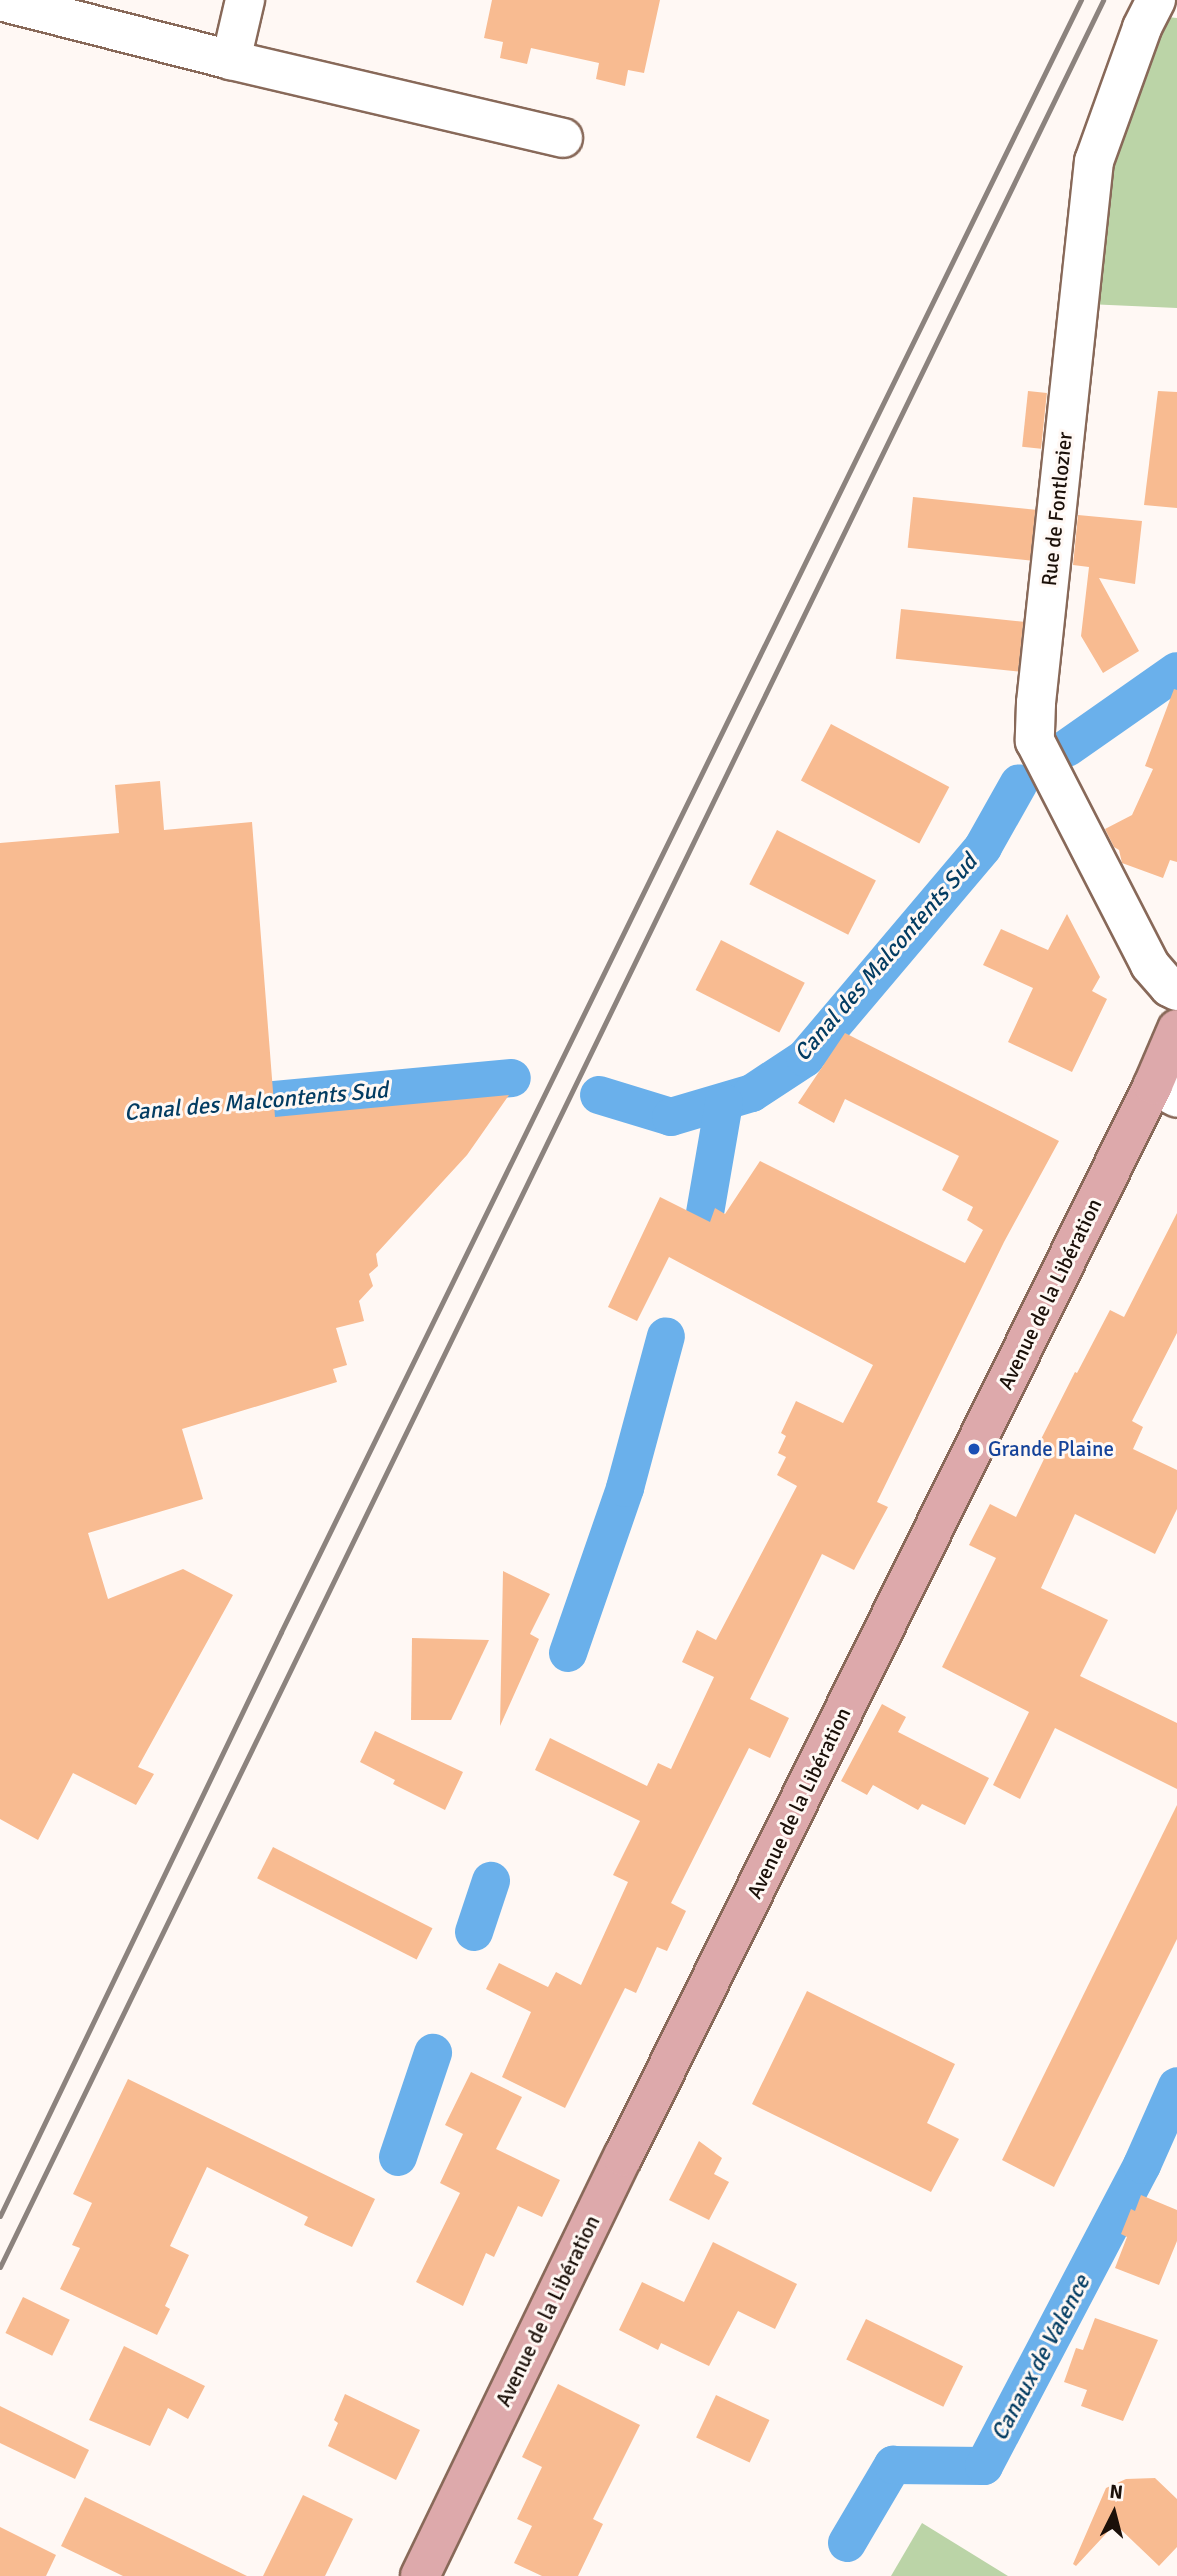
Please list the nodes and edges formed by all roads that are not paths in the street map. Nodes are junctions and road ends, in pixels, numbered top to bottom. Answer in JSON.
{"nodes":[{"id":1,"x":245,"y":0,"type":"edge"},
{"id":2,"x":1156,"y":0,"type":"edge"},
{"id":3,"x":0,"y":1,"type":"edge"},
{"id":4,"x":231,"y":60,"type":"junction"},
{"id":5,"x":563,"y":138,"type":"dead end"},
{"id":6,"x":1177,"y":991,"type":"edge"},
{"id":7,"x":1177,"y":1029,"type":"edge"},
{"id":8,"x":1165,"y":1092,"type":"edge"},
{"id":9,"x":420,"y":2576,"type":"edge"}],
"edges":[{"from":1,"to":4,"type":"street"},
{"from":2,"to":6,"type":"street","name":"Rue de Fontlozier"},
{"from":3,"to":4,"type":"street"},
{"from":4,"to":5,"type":"street"},
{"from":7,"to":8,"type":"main road","name":"Avenue de la Libération"},
{"from":8,"to":9,"type":"main road","name":"Avenue de la Libération"}]}
